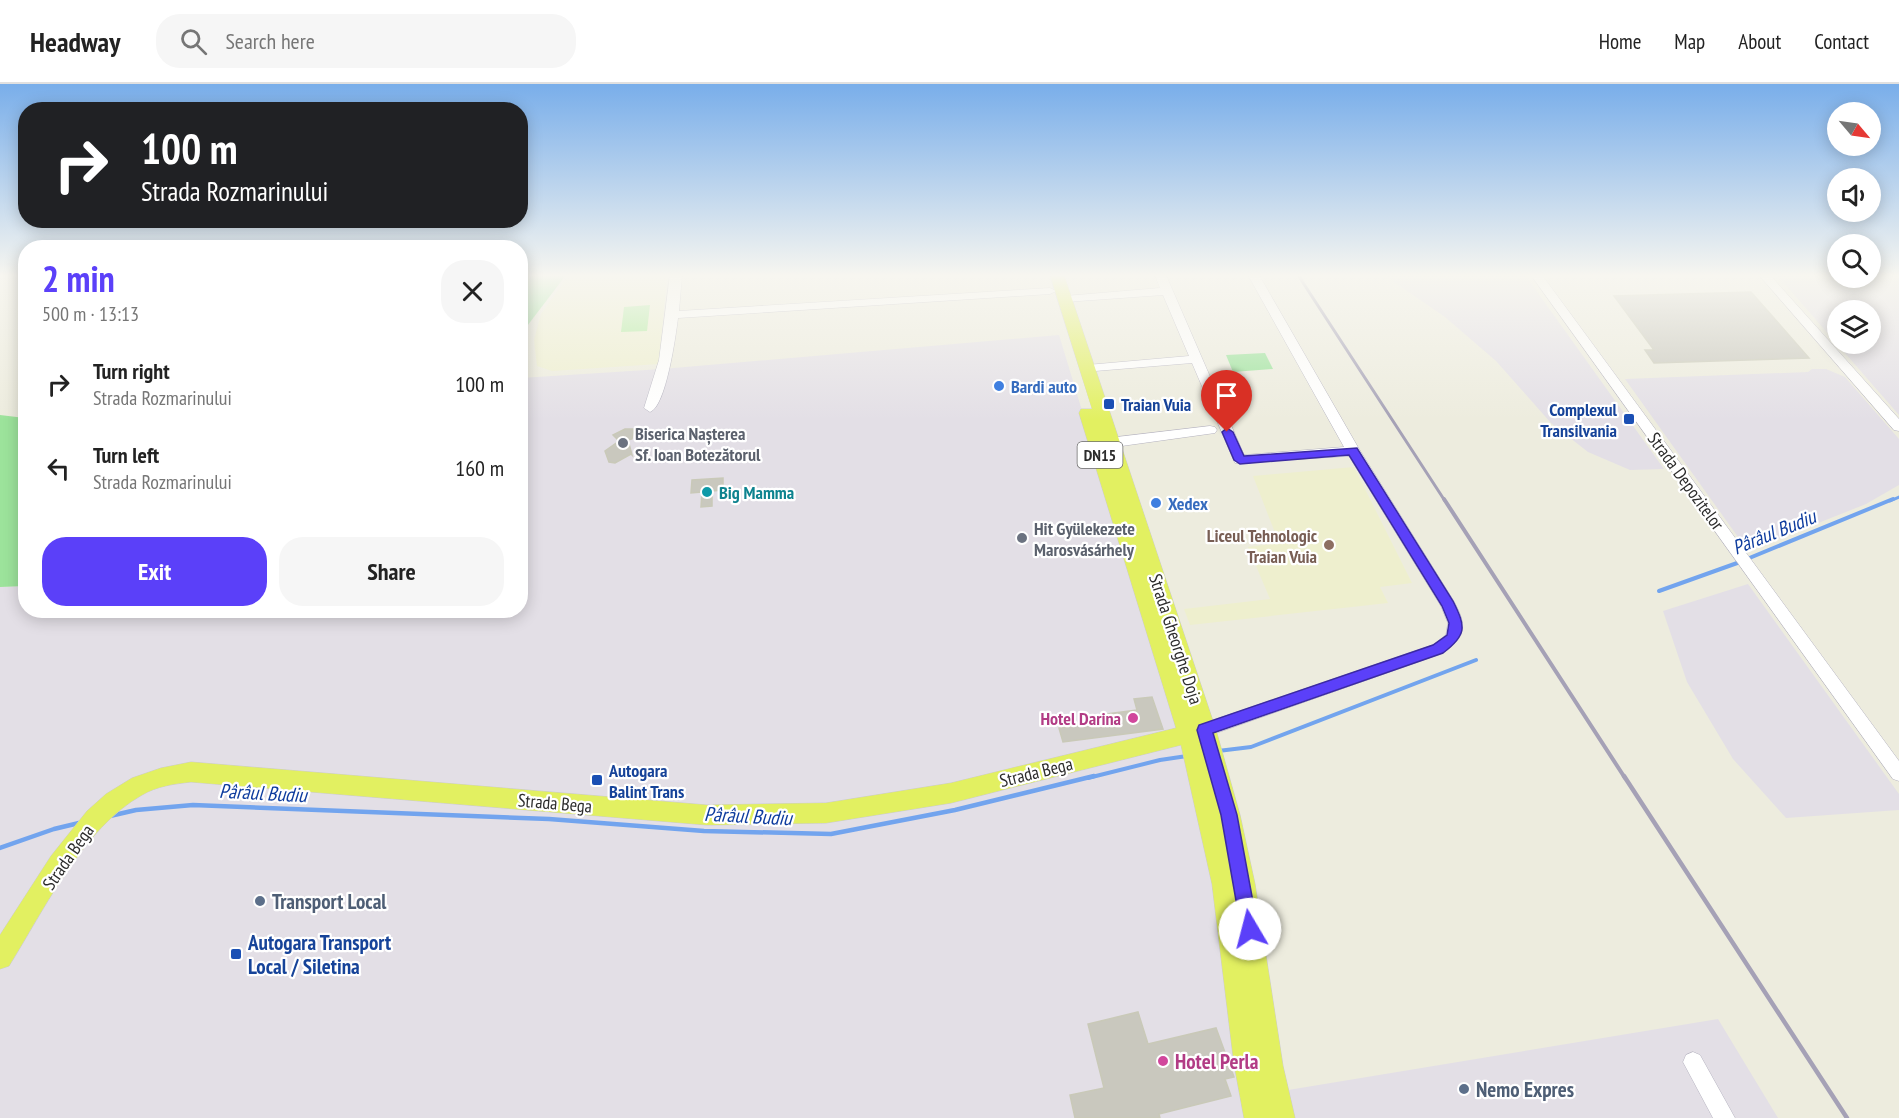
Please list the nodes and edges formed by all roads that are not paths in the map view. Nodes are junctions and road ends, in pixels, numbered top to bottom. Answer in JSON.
{"nodes":[{"id":1,"x":671,"y":323,"type":"edge"},
{"id":2,"x":1066,"y":323,"type":"edge"},
{"id":3,"x":1069,"y":323,"type":"edge"},
{"id":4,"x":1179,"y":323,"type":"edge"},
{"id":5,"x":1280,"y":323,"type":"edge"},
{"id":6,"x":1571,"y":323,"type":"edge"},
{"id":7,"x":1807,"y":323,"type":"edge"},
{"id":8,"x":1194,"y":359,"type":"junction"},
{"id":9,"x":1087,"y":369,"type":"junction"},
{"id":10,"x":650,"y":408,"type":"dead end"},
{"id":11,"x":1899,"y":428,"type":"edge"},
{"id":12,"x":1210,"y":430,"type":"dead end"},
{"id":13,"x":1104,"y":443,"type":"junction"},
{"id":14,"x":1353,"y":451,"type":"junction"},
{"id":15,"x":1201,"y":745,"type":"junction"},
{"id":16,"x":1899,"y":774,"type":"edge"},
{"id":17,"x":0,"y":957,"type":"edge"},
{"id":18,"x":1693,"y":1062,"type":"dead end"},
{"id":19,"x":1258,"y":1118,"type":"edge"},
{"id":20,"x":1281,"y":1118,"type":"edge"},
{"id":21,"x":1725,"y":1118,"type":"edge"}],
"edges":[{"from":1,"to":10,"type":"street"},
{"from":2,"to":13,"type":"main road","name":"Strada Gheorghe Doja","number":"DN15"},
{"from":3,"to":9,"type":"main road","name":"Strada Gheorghe Doja","number":"DN15"},
{"from":4,"to":8,"type":"street"},
{"from":5,"to":14,"type":"street"},
{"from":6,"to":16,"type":"street","name":"Strada Depozitelor"},
{"from":7,"to":11,"type":"street"},
{"from":8,"to":9,"type":"street"},
{"from":8,"to":14,"type":"street"},
{"from":9,"to":13,"type":"main road","name":"Strada Gheorghe Doja","number":"DN15"},
{"from":12,"to":13,"type":"street"},
{"from":13,"to":15,"type":"main road","name":"Strada Gheorghe Doja","number":"DN15"},
{"from":14,"to":15,"type":"street"},
{"from":15,"to":17,"type":"main road","name":"Strada Bega"},
{"from":15,"to":19,"type":"main road","name":"Strada Gheorghe Doja","number":"DN15"},
{"from":15,"to":20,"type":"main road","name":"Strada Gheorghe Doja","number":"DN15"},
{"from":18,"to":21,"type":"street"}]}
